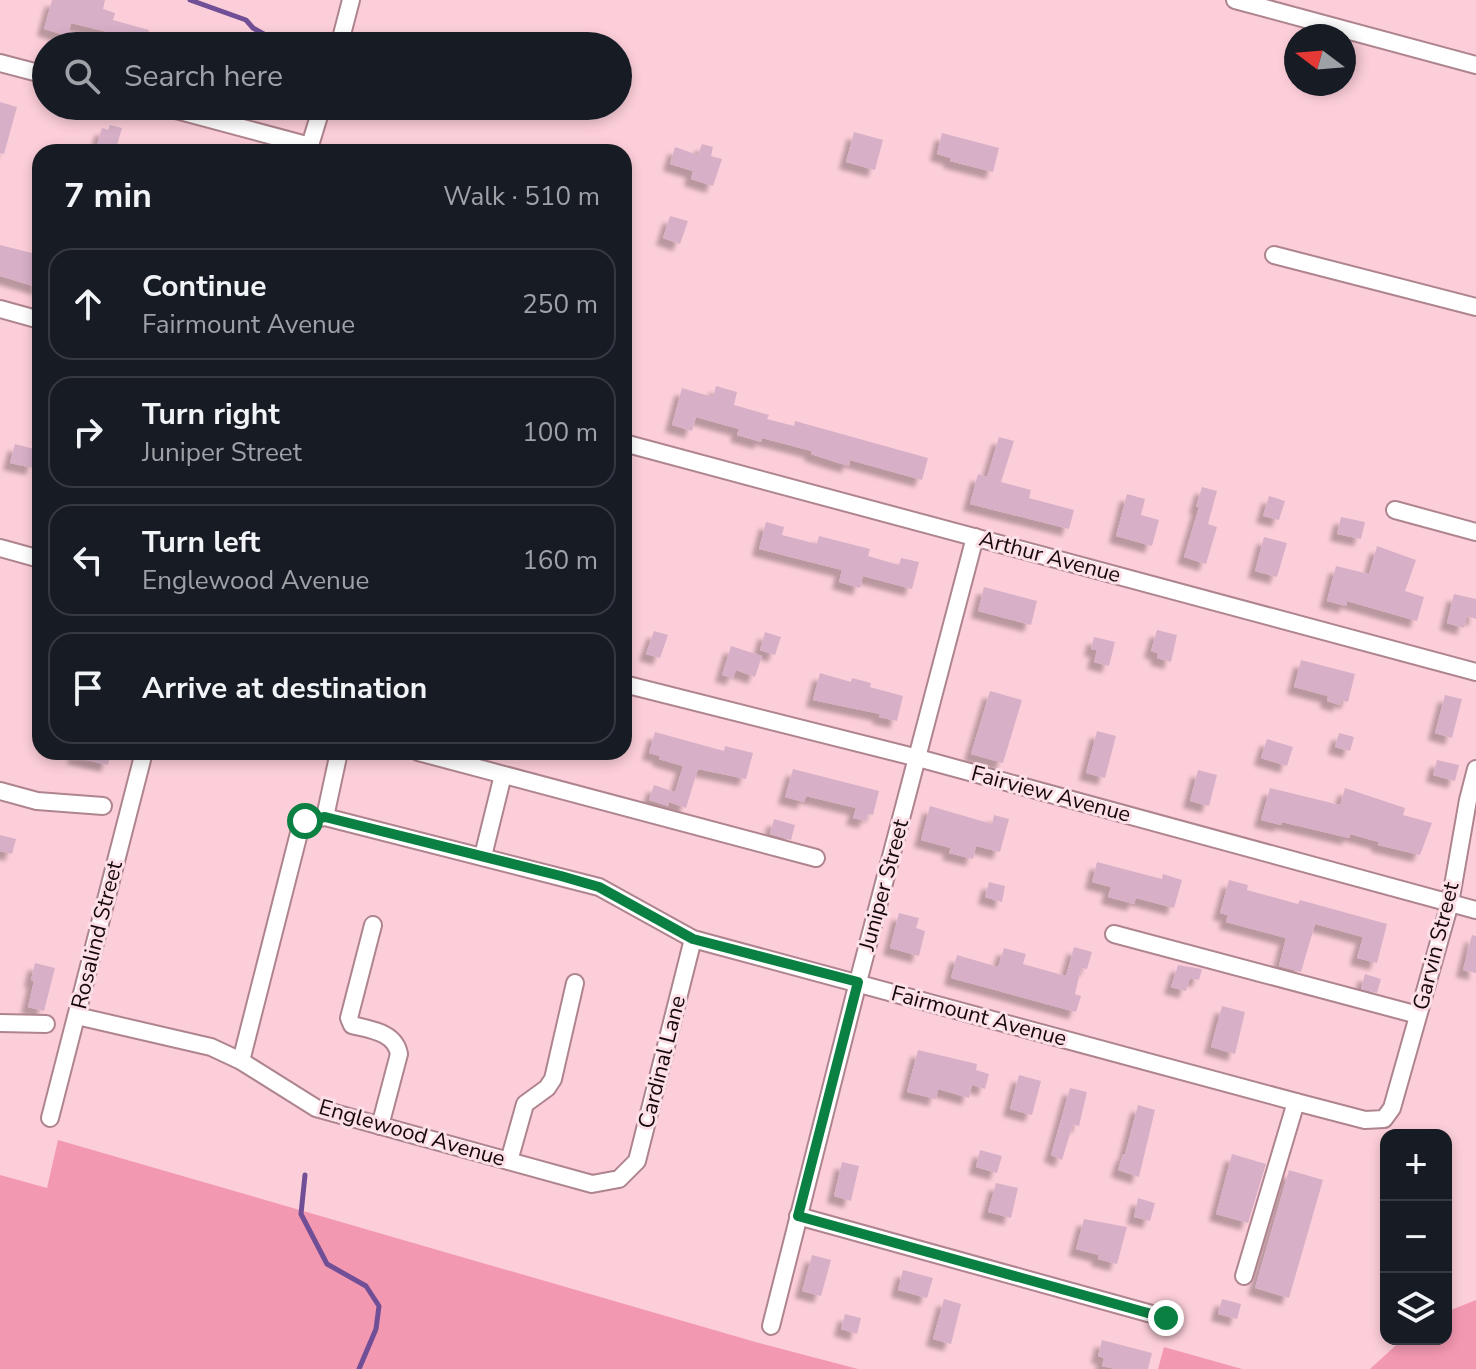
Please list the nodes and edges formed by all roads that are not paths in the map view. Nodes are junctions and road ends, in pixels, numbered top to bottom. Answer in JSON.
{"nodes":[{"id":1,"x":351,"y":0,"type":"edge"},
{"id":2,"x":1235,"y":0,"type":"edge"},
{"id":3,"x":343,"y":32,"type":"edge"},
{"id":4,"x":0,"y":63,"type":"edge"},
{"id":5,"x":1476,"y":65,"type":"edge"},
{"id":6,"x":32,"y":71,"type":"edge"},
{"id":7,"x":209,"y":120,"type":"edge"},
{"id":8,"x":318,"y":120,"type":"edge"},
{"id":9,"x":292,"y":144,"type":"edge"},
{"id":10,"x":311,"y":144,"type":"edge"},
{"id":11,"x":1274,"y":255,"type":"dead end"},
{"id":12,"x":1476,"y":307,"type":"edge"},
{"id":13,"x":0,"y":309,"type":"edge"},
{"id":14,"x":32,"y":318,"type":"edge"},
{"id":15,"x":632,"y":445,"type":"edge"},
{"id":16,"x":1395,"y":510,"type":"dead end"},
{"id":17,"x":1476,"y":532,"type":"edge"},
{"id":18,"x":975,"y":537,"type":"junction"},
{"id":19,"x":0,"y":548,"type":"edge"},
{"id":20,"x":32,"y":557,"type":"edge"},
{"id":21,"x":1476,"y":672,"type":"edge"},
{"id":22,"x":632,"y":686,"type":"edge"},
{"id":23,"x":918,"y":758,"type":"junction"},
{"id":24,"x":142,"y":760,"type":"edge"},
{"id":25,"x":337,"y":760,"type":"edge"},
{"id":26,"x":448,"y":760,"type":"edge"},
{"id":27,"x":1476,"y":769,"type":"edge"},
{"id":28,"x":503,"y":775,"type":"junction"},
{"id":29,"x":0,"y":791,"type":"edge"},
{"id":30,"x":1472,"y":802,"type":"edge"},
{"id":31,"x":103,"y":806,"type":"dead end"},
{"id":32,"x":325,"y":817,"type":"junction"},
{"id":33,"x":483,"y":856,"type":"junction"},
{"id":34,"x":816,"y":858,"type":"dead end"},
{"id":35,"x":1450,"y":903,"type":"junction"},
{"id":36,"x":1476,"y":910,"type":"edge"},
{"id":37,"x":373,"y":925,"type":"dead end"},
{"id":38,"x":1114,"y":934,"type":"dead end"},
{"id":39,"x":693,"y":939,"type":"junction"},
{"id":40,"x":858,"y":982,"type":"junction"},
{"id":41,"x":575,"y":983,"type":"dead end"},
{"id":42,"x":1418,"y":1015,"type":"junction"},
{"id":43,"x":77,"y":1016,"type":"junction"},
{"id":44,"x":0,"y":1023,"type":"edge"},
{"id":45,"x":46,"y":1024,"type":"dead end"},
{"id":46,"x":241,"y":1061,"type":"junction"},
{"id":47,"x":1296,"y":1102,"type":"junction"},
{"id":48,"x":50,"y":1118,"type":"dead end"},
{"id":49,"x":1384,"y":1119,"type":"joint"},
{"id":50,"x":380,"y":1126,"type":"junction"},
{"id":51,"x":509,"y":1161,"type":"junction"},
{"id":52,"x":619,"y":1179,"type":"joint"},
{"id":53,"x":798,"y":1216,"type":"junction"},
{"id":54,"x":1244,"y":1276,"type":"dead end"},
{"id":55,"x":1166,"y":1318,"type":"dead end"},
{"id":56,"x":771,"y":1326,"type":"dead end"}],
"edges":[{"from":1,"to":3,"type":"street"},
{"from":2,"to":5,"type":"street"},
{"from":4,"to":6,"type":"street"},
{"from":7,"to":9,"type":"street"},
{"from":8,"to":10,"type":"street"},
{"from":11,"to":12,"type":"street"},
{"from":13,"to":14,"type":"street"},
{"from":15,"to":18,"type":"street","name":"Arthur Avenue"},
{"from":16,"to":17,"type":"street"},
{"from":18,"to":21,"type":"street","name":"Arthur Avenue"},
{"from":18,"to":23,"type":"street","name":"Juniper Street"},
{"from":19,"to":20,"type":"street"},
{"from":22,"to":23,"type":"street","name":"Fairview Avenue"},
{"from":23,"to":35,"type":"street","name":"Fairview Avenue"},
{"from":23,"to":40,"type":"street","name":"Juniper Street"},
{"from":24,"to":43,"type":"street","name":"Rosalind Street"},
{"from":25,"to":32,"type":"street"},
{"from":26,"to":28,"type":"street"},
{"from":27,"to":30,"type":"street","name":"Garvin Street"},
{"from":28,"to":33,"type":"street"},
{"from":28,"to":34,"type":"street"},
{"from":29,"to":31,"type":"street"},
{"from":30,"to":35,"type":"street","name":"Garvin Street"},
{"from":32,"to":33,"type":"street","name":"Fairmount Avenue"},
{"from":32,"to":46,"type":"street","name":"Fairmount Avenue"},
{"from":33,"to":39,"type":"street","name":"Fairmount Avenue"},
{"from":35,"to":36,"type":"street","name":"Fairview Avenue"},
{"from":35,"to":42,"type":"street","name":"Garvin Street"},
{"from":37,"to":50,"type":"street"},
{"from":38,"to":42,"type":"street"},
{"from":39,"to":40,"type":"street","name":"Fairmount Avenue"},
{"from":39,"to":52,"type":"street","name":"Cardinal Lane"},
{"from":40,"to":47,"type":"street","name":"Fairmount Avenue"},
{"from":40,"to":53,"type":"street","name":"Juniper Street"},
{"from":41,"to":51,"type":"street"},
{"from":42,"to":49,"type":"street","name":"Garvin Street"},
{"from":43,"to":46,"type":"street","name":"Englewood Avenue"},
{"from":43,"to":48,"type":"street","name":"Rosalind Street"},
{"from":44,"to":45,"type":"street"},
{"from":46,"to":50,"type":"street","name":"Englewood Avenue"},
{"from":47,"to":49,"type":"street","name":"Fairmount Avenue"},
{"from":47,"to":54,"type":"street"},
{"from":50,"to":51,"type":"street","name":"Englewood Avenue"},
{"from":51,"to":52,"type":"street","name":"Englewood Avenue"},
{"from":53,"to":55,"type":"street"},
{"from":53,"to":56,"type":"street","name":"Juniper Street"}]}
